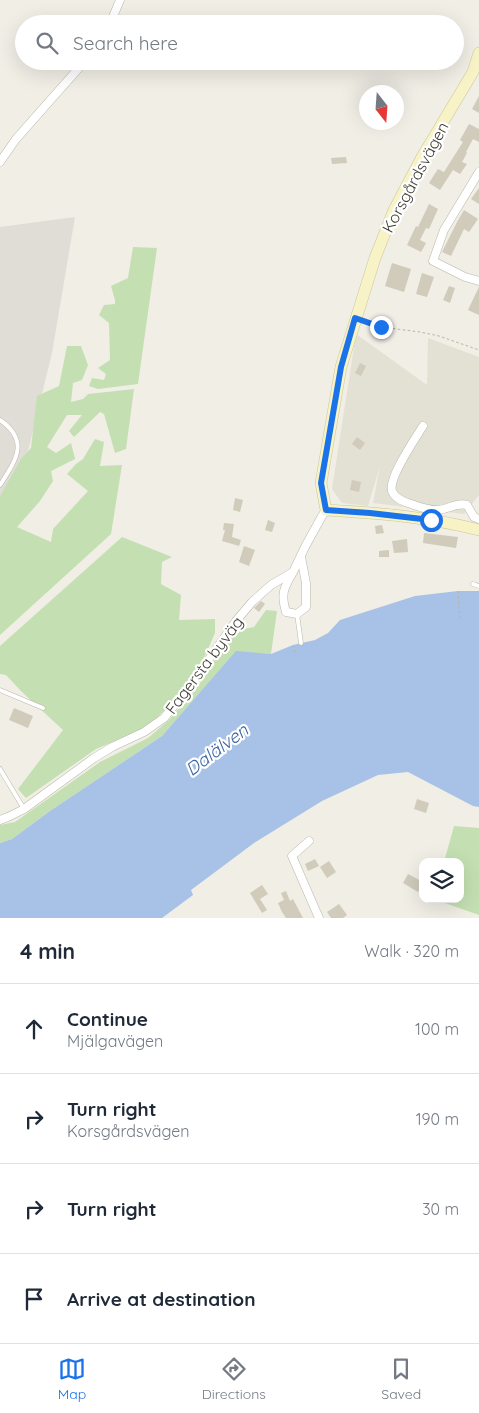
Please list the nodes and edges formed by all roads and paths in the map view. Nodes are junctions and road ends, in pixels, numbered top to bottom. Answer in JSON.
{"nodes":[{"id":1,"x":120,"y":0,"type":"edge"},
{"id":2,"x":114,"y":15,"type":"edge"},
{"id":3,"x":479,"y":53,"type":"edge"},
{"id":4,"x":77,"y":70,"type":"edge"},
{"id":5,"x":476,"y":73,"type":"edge"},
{"id":6,"x":0,"y":162,"type":"edge"},
{"id":7,"x":479,"y":172,"type":"edge"},
{"id":8,"x":479,"y":281,"type":"edge"},
{"id":9,"x":355,"y":318,"type":"junction"},
{"id":10,"x":479,"y":345,"type":"edge"},
{"id":11,"x":478,"y":350,"type":"edge"},
{"id":12,"x":0,"y":420,"type":"edge"},
{"id":13,"x":422,"y":426,"type":"dead end"},
{"id":14,"x":0,"y":485,"type":"edge"},
{"id":15,"x":326,"y":510,"type":"junction"},
{"id":16,"x":478,"y":525,"type":"edge"},
{"id":17,"x":301,"y":557,"type":"junction"},
{"id":18,"x":293,"y":572,"type":"junction"},
{"id":19,"x":472,"y":584,"type":"dead end"},
{"id":20,"x":479,"y":586,"type":"edge"},
{"id":21,"x":458,"y":591,"type":"dead end"},
{"id":22,"x":297,"y":614,"type":"junction"},
{"id":23,"x":460,"y":620,"type":"dead end"},
{"id":24,"x":301,"y":643,"type":"dead end"},
{"id":25,"x":293,"y":645,"type":"dead end"},
{"id":26,"x":295,"y":654,"type":"dead end"},
{"id":27,"x":0,"y":690,"type":"edge"},
{"id":28,"x":43,"y":708,"type":"dead end"},
{"id":29,"x":0,"y":769,"type":"edge"},
{"id":30,"x":24,"y":809,"type":"junction"},
{"id":31,"x":0,"y":820,"type":"edge"},
{"id":32,"x":309,"y":841,"type":"dead end"},
{"id":33,"x":319,"y":918,"type":"edge"}],
"edges":[{"from":1,"to":2,"type":"street"},
{"from":3,"to":5,"type":"street","name":"Korsgårdsvägen"},
{"from":4,"to":6,"type":"street"},
{"from":5,"to":9,"type":"street","name":"Korsgårdsvägen"},
{"from":7,"to":8,"type":"street"},
{"from":9,"to":11,"type":"path"},
{"from":9,"to":15,"type":"street","name":"Korsgårdsvägen"},
{"from":10,"to":11,"type":"path"},
{"from":12,"to":14,"type":"lane"},
{"from":13,"to":16,"type":"street"},
{"from":15,"to":16,"type":"street"},
{"from":15,"to":17,"type":"street"},
{"from":17,"to":18,"type":"street"},
{"from":17,"to":22,"type":"street"},
{"from":18,"to":22,"type":"street"},
{"from":18,"to":30,"type":"street","name":"Fagersta byväg"},
{"from":19,"to":20,"type":"lane"},
{"from":21,"to":23,"type":"path"},
{"from":22,"to":24,"type":"lane"},
{"from":25,"to":26,"type":"path"},
{"from":27,"to":28,"type":"lane"},
{"from":29,"to":30,"type":"lane"},
{"from":30,"to":31,"type":"street","name":"Fagersta byväg"},
{"from":32,"to":33,"type":"street"}]}
